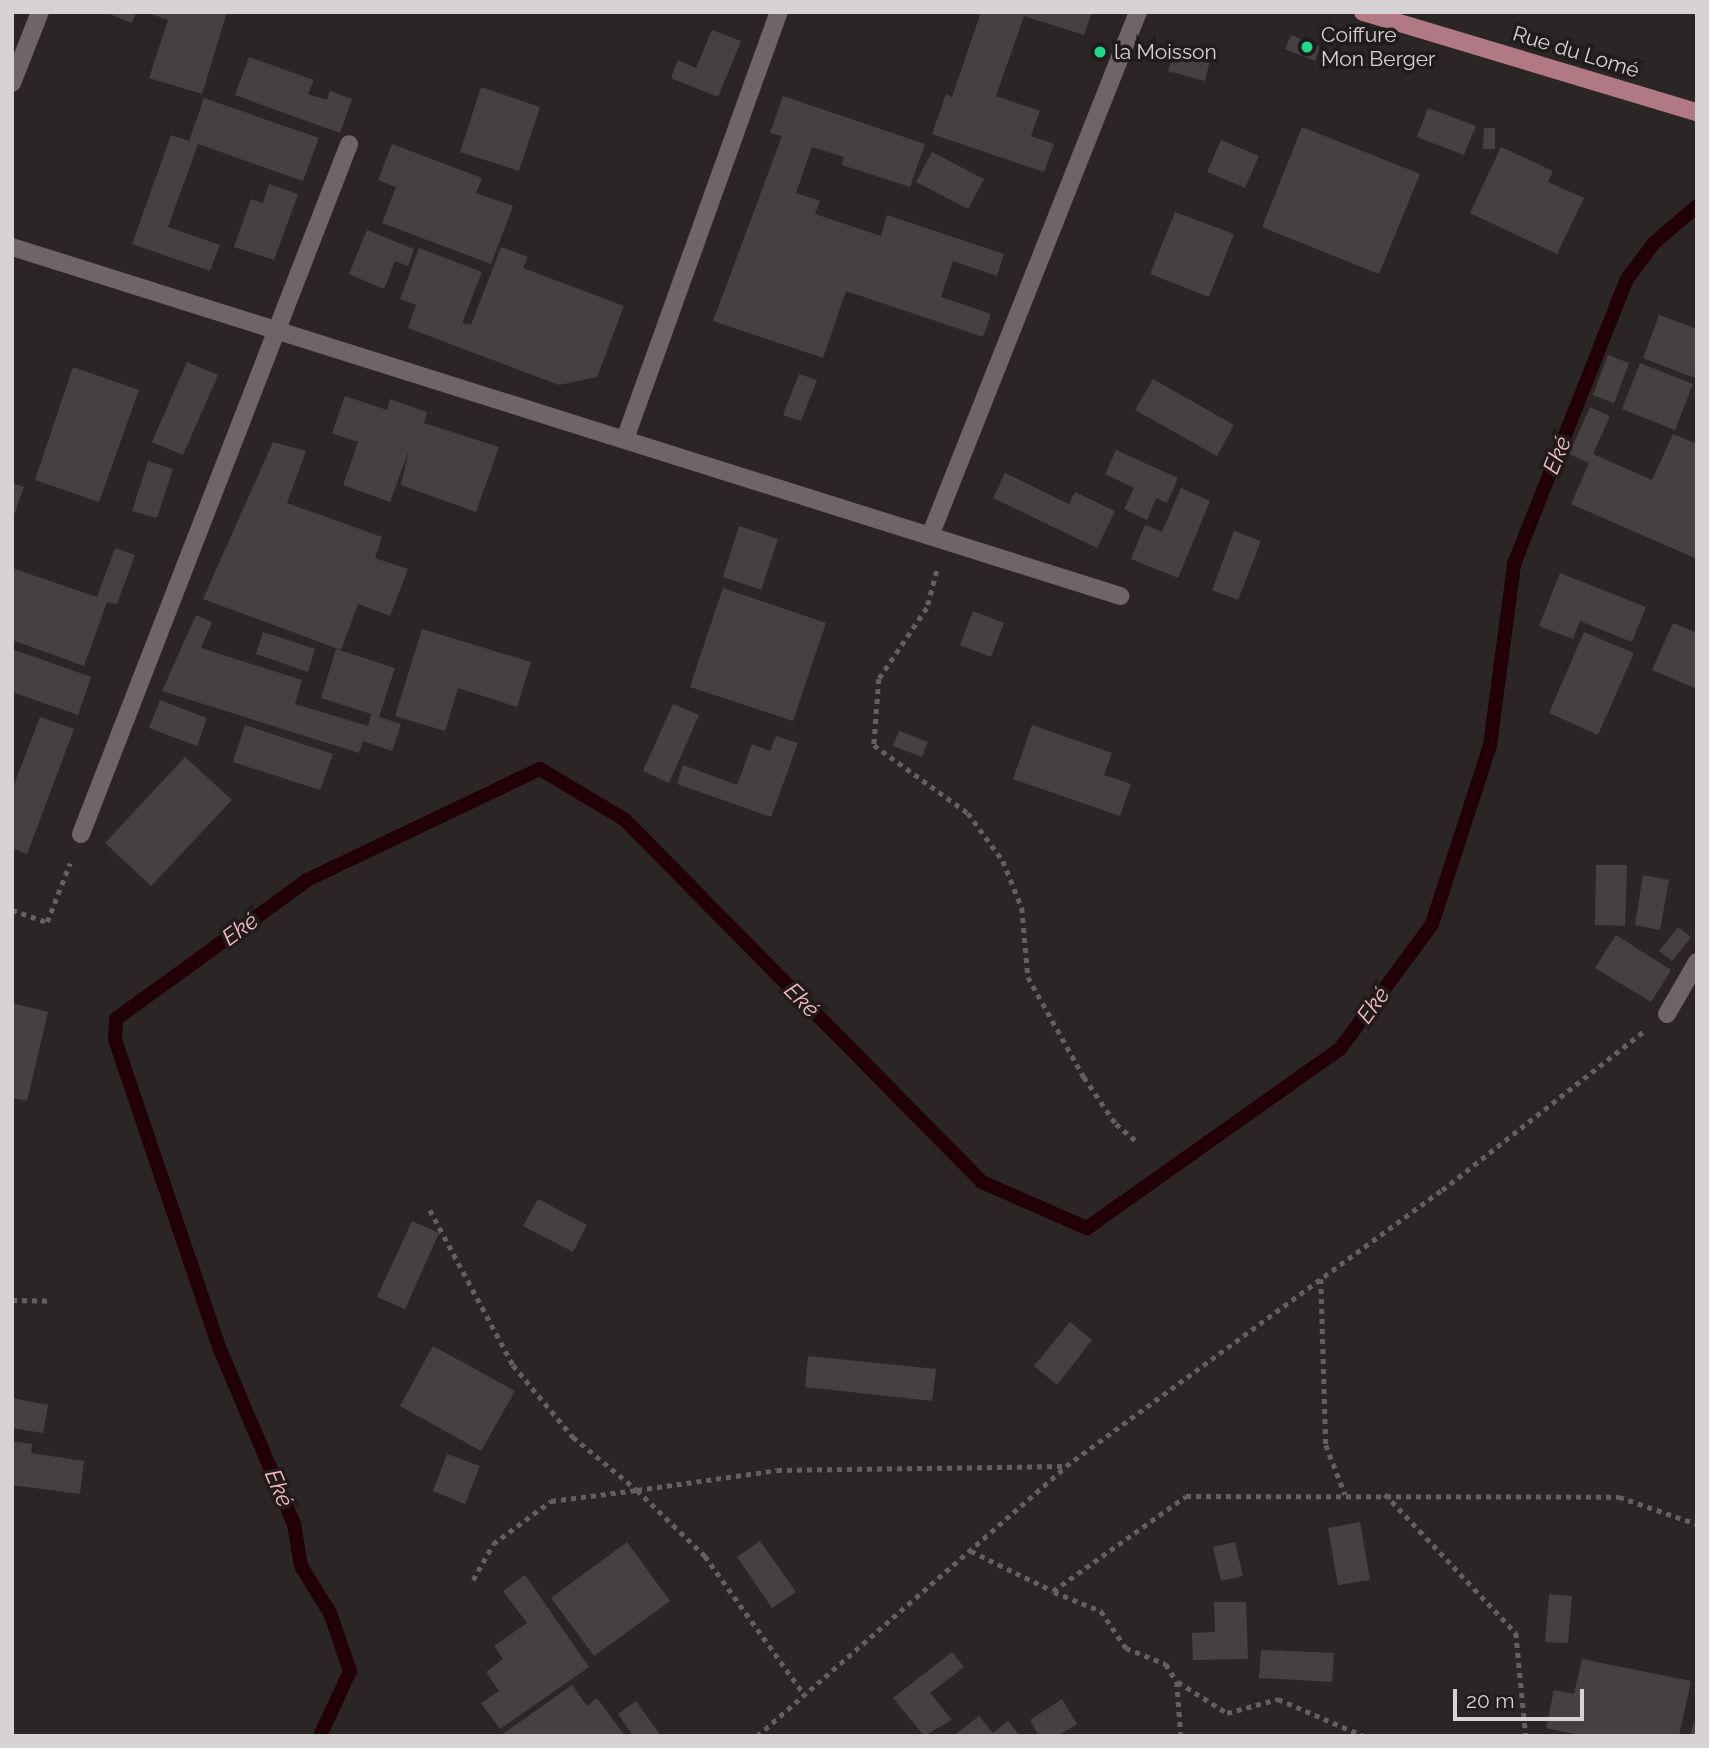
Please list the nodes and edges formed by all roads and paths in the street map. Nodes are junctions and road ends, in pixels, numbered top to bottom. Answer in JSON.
{"nodes":[{"id":1,"x":40,"y":12,"type":"edge"},
{"id":2,"x":779,"y":12,"type":"edge"},
{"id":3,"x":1138,"y":12,"type":"edge"},
{"id":4,"x":1363,"y":12,"type":"edge"},
{"id":5,"x":12,"y":83,"type":"edge"},
{"id":6,"x":1697,"y":112,"type":"edge"},
{"id":7,"x":349,"y":144,"type":"dead end"},
{"id":8,"x":12,"y":247,"type":"edge"},
{"id":9,"x":277,"y":330,"type":"junction"},
{"id":10,"x":625,"y":439,"type":"junction"},
{"id":11,"x":930,"y":536,"type":"junction"},
{"id":12,"x":1120,"y":596,"type":"dead end"},
{"id":13,"x":81,"y":834,"type":"joint"},
{"id":14,"x":12,"y":910,"type":"edge"},
{"id":15,"x":1697,"y":962,"type":"edge"},
{"id":16,"x":1667,"y":1014,"type":"joint"},
{"id":17,"x":1135,"y":1140,"type":"dead end"},
{"id":18,"x":430,"y":1210,"type":"dead end"},
{"id":19,"x":1321,"y":1279,"type":"junction"},
{"id":20,"x":12,"y":1300,"type":"edge"},
{"id":21,"x":51,"y":1301,"type":"dead end"},
{"id":22,"x":1066,"y":1466,"type":"junction"},
{"id":23,"x":637,"y":1490,"type":"junction"},
{"id":24,"x":1384,"y":1493,"type":"junction"},
{"id":25,"x":1345,"y":1494,"type":"junction"},
{"id":26,"x":1697,"y":1524,"type":"edge"},
{"id":27,"x":971,"y":1551,"type":"junction"},
{"id":28,"x":473,"y":1580,"type":"dead end"},
{"id":29,"x":1053,"y":1591,"type":"junction"},
{"id":30,"x":1177,"y":1682,"type":"junction"},
{"id":31,"x":806,"y":1697,"type":"junction"},
{"id":32,"x":758,"y":1736,"type":"edge"},
{"id":33,"x":1181,"y":1736,"type":"edge"},
{"id":34,"x":1364,"y":1736,"type":"edge"},
{"id":35,"x":1526,"y":1736,"type":"edge"}],
"edges":[{"from":1,"to":5,"type":"street"},
{"from":2,"to":10,"type":"street"},
{"from":3,"to":11,"type":"street"},
{"from":4,"to":6,"type":"main road","name":"Rue du Lomé"},
{"from":7,"to":9,"type":"street"},
{"from":8,"to":9,"type":"street"},
{"from":9,"to":10,"type":"street"},
{"from":9,"to":13,"type":"street"},
{"from":10,"to":11,"type":"street"},
{"from":11,"to":12,"type":"street"},
{"from":11,"to":17,"type":"path"},
{"from":13,"to":14,"type":"path"},
{"from":15,"to":16,"type":"street"},
{"from":16,"to":19,"type":"path"},
{"from":18,"to":23,"type":"path"},
{"from":19,"to":22,"type":"path"},
{"from":19,"to":25,"type":"path"},
{"from":20,"to":21,"type":"path"},
{"from":22,"to":23,"type":"path"},
{"from":22,"to":27,"type":"path"},
{"from":23,"to":28,"type":"path"},
{"from":23,"to":31,"type":"path"},
{"from":24,"to":25,"type":"path"},
{"from":24,"to":26,"type":"path"},
{"from":24,"to":35,"type":"path"},
{"from":25,"to":29,"type":"path"},
{"from":27,"to":29,"type":"path"},
{"from":27,"to":31,"type":"path"},
{"from":29,"to":30,"type":"path"},
{"from":30,"to":33,"type":"path"},
{"from":30,"to":34,"type":"path"},
{"from":31,"to":32,"type":"path"}]}
